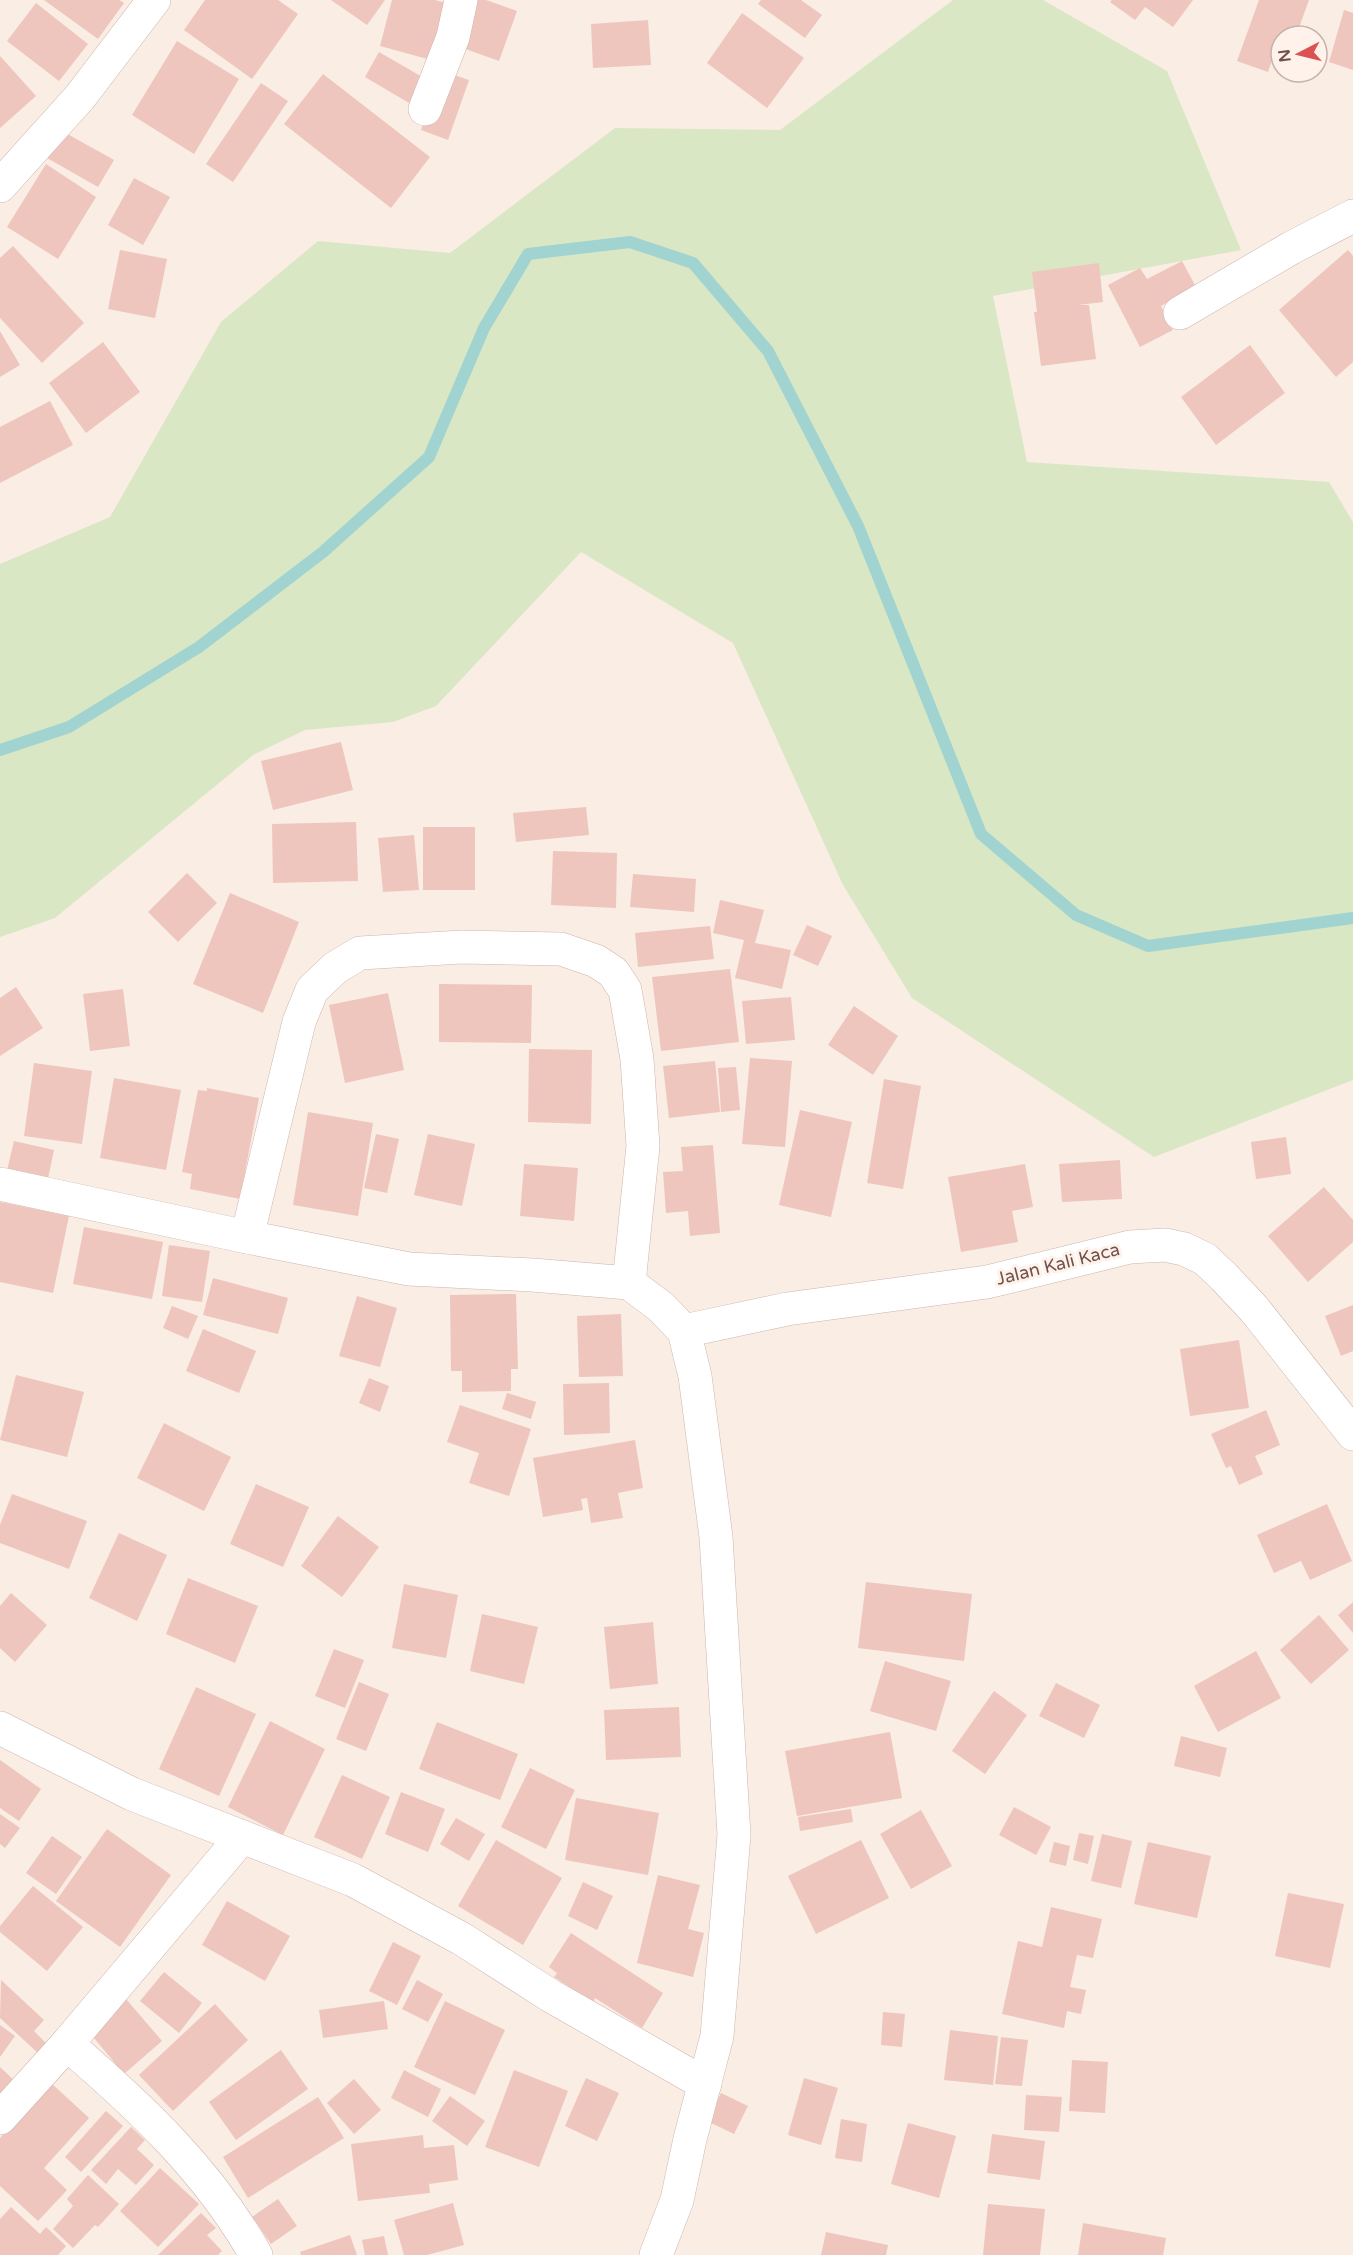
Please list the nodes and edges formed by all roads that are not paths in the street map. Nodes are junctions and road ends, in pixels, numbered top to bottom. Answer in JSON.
{"nodes":[{"id":1,"x":154,"y":0,"type":"edge"},
{"id":2,"x":461,"y":0,"type":"edge"},
{"id":3,"x":425,"y":109,"type":"dead end"},
{"id":4,"x":0,"y":186,"type":"edge"},
{"id":5,"x":1353,"y":216,"type":"edge"},
{"id":6,"x":1180,"y":313,"type":"dead end"},
{"id":7,"x":0,"y":1184,"type":"edge"},
{"id":8,"x":247,"y":1237,"type":"junction"},
{"id":9,"x":629,"y":1283,"type":"junction"},
{"id":10,"x":684,"y":1331,"type":"junction"},
{"id":11,"x":1353,"y":1434,"type":"edge"},
{"id":12,"x":0,"y":1728,"type":"edge"},
{"id":13,"x":241,"y":1838,"type":"junction"},
{"id":14,"x":67,"y":2044,"type":"junction"},
{"id":15,"x":705,"y":2084,"type":"junction"},
{"id":16,"x":0,"y":2118,"type":"edge"},
{"id":17,"x":256,"y":2255,"type":"edge"},
{"id":18,"x":656,"y":2255,"type":"edge"}],
"edges":[{"from":1,"to":4,"type":"street"},
{"from":2,"to":3,"type":"street"},
{"from":5,"to":6,"type":"street"},
{"from":7,"to":8,"type":"street"},
{"from":8,"to":9,"type":"street"},
{"from":8,"to":9,"type":"street"},
{"from":9,"to":10,"type":"street"},
{"from":10,"to":11,"type":"street","name":"Jalan Kali Kaca"},
{"from":10,"to":15,"type":"street"},
{"from":12,"to":13,"type":"street"},
{"from":13,"to":14,"type":"street"},
{"from":13,"to":15,"type":"street"},
{"from":14,"to":16,"type":"street"},
{"from":14,"to":17,"type":"street"},
{"from":15,"to":18,"type":"street"}]}
